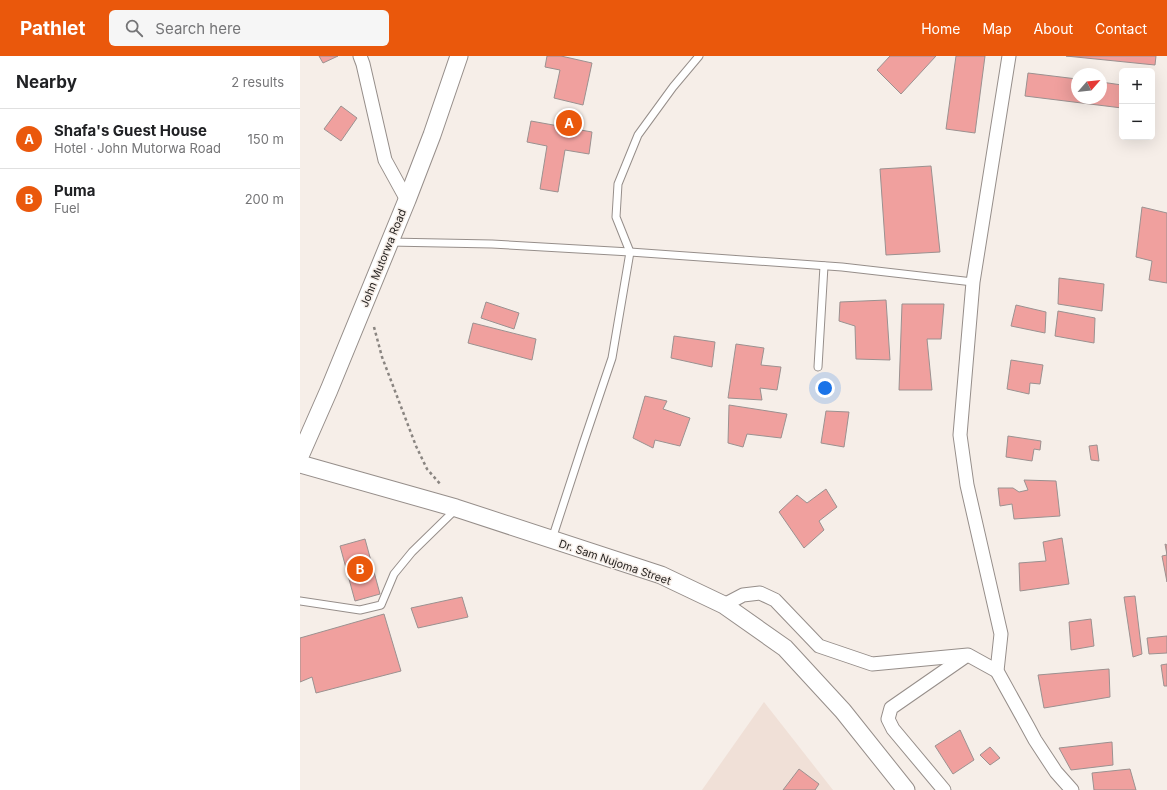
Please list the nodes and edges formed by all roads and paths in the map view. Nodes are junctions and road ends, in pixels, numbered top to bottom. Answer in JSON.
{"nodes":[{"id":1,"x":360,"y":56,"type":"edge"},
{"id":2,"x":459,"y":56,"type":"edge"},
{"id":3,"x":699,"y":56,"type":"edge"},
{"id":4,"x":1009,"y":56,"type":"edge"},
{"id":5,"x":407,"y":200,"type":"junction"},
{"id":6,"x":390,"y":242,"type":"junction"},
{"id":7,"x":630,"y":252,"type":"junction"},
{"id":8,"x":824,"y":266,"type":"junction"},
{"id":9,"x":973,"y":282,"type":"junction"},
{"id":10,"x":374,"y":326,"type":"dead end"},
{"id":11,"x":818,"y":367,"type":"dead end"},
{"id":12,"x":300,"y":456,"type":"edge"},
{"id":13,"x":300,"y":464,"type":"edge"},
{"id":14,"x":456,"y":508,"type":"junction"},
{"id":15,"x":552,"y":540,"type":"junction"},
{"id":16,"x":300,"y":601,"type":"edge"},
{"id":17,"x":724,"y":605,"type":"junction"},
{"id":18,"x":968,"y":655,"type":"junction"},
{"id":19,"x":997,"y":671,"type":"junction"},
{"id":20,"x":906,"y":790,"type":"edge"},
{"id":21,"x":944,"y":790,"type":"edge"},
{"id":22,"x":1072,"y":790,"type":"edge"}],
"edges":[{"from":1,"to":5,"type":"street"},
{"from":2,"to":5,"type":"street","name":"John Mutorwa Road"},
{"from":3,"to":7,"type":"lane"},
{"from":4,"to":9,"type":"street"},
{"from":5,"to":6,"type":"street","name":"John Mutorwa Road"},
{"from":6,"to":7,"type":"lane"},
{"from":6,"to":12,"type":"street","name":"John Mutorwa Road"},
{"from":7,"to":8,"type":"lane"},
{"from":7,"to":15,"type":"lane"},
{"from":8,"to":9,"type":"lane"},
{"from":8,"to":11,"type":"lane"},
{"from":9,"to":19,"type":"street"},
{"from":10,"to":14,"type":"path"},
{"from":13,"to":14,"type":"street","name":"Dr. Sam Nujoma Street"},
{"from":14,"to":15,"type":"street","name":"Dr. Sam Nujoma Street"},
{"from":14,"to":16,"type":"lane"},
{"from":15,"to":17,"type":"street","name":"Dr. Sam Nujoma Street"},
{"from":17,"to":18,"type":"street"},
{"from":17,"to":20,"type":"street","name":"Dr. Sam Nujoma Street"},
{"from":18,"to":19,"type":"street"},
{"from":18,"to":21,"type":"street"},
{"from":19,"to":22,"type":"street"}]}
